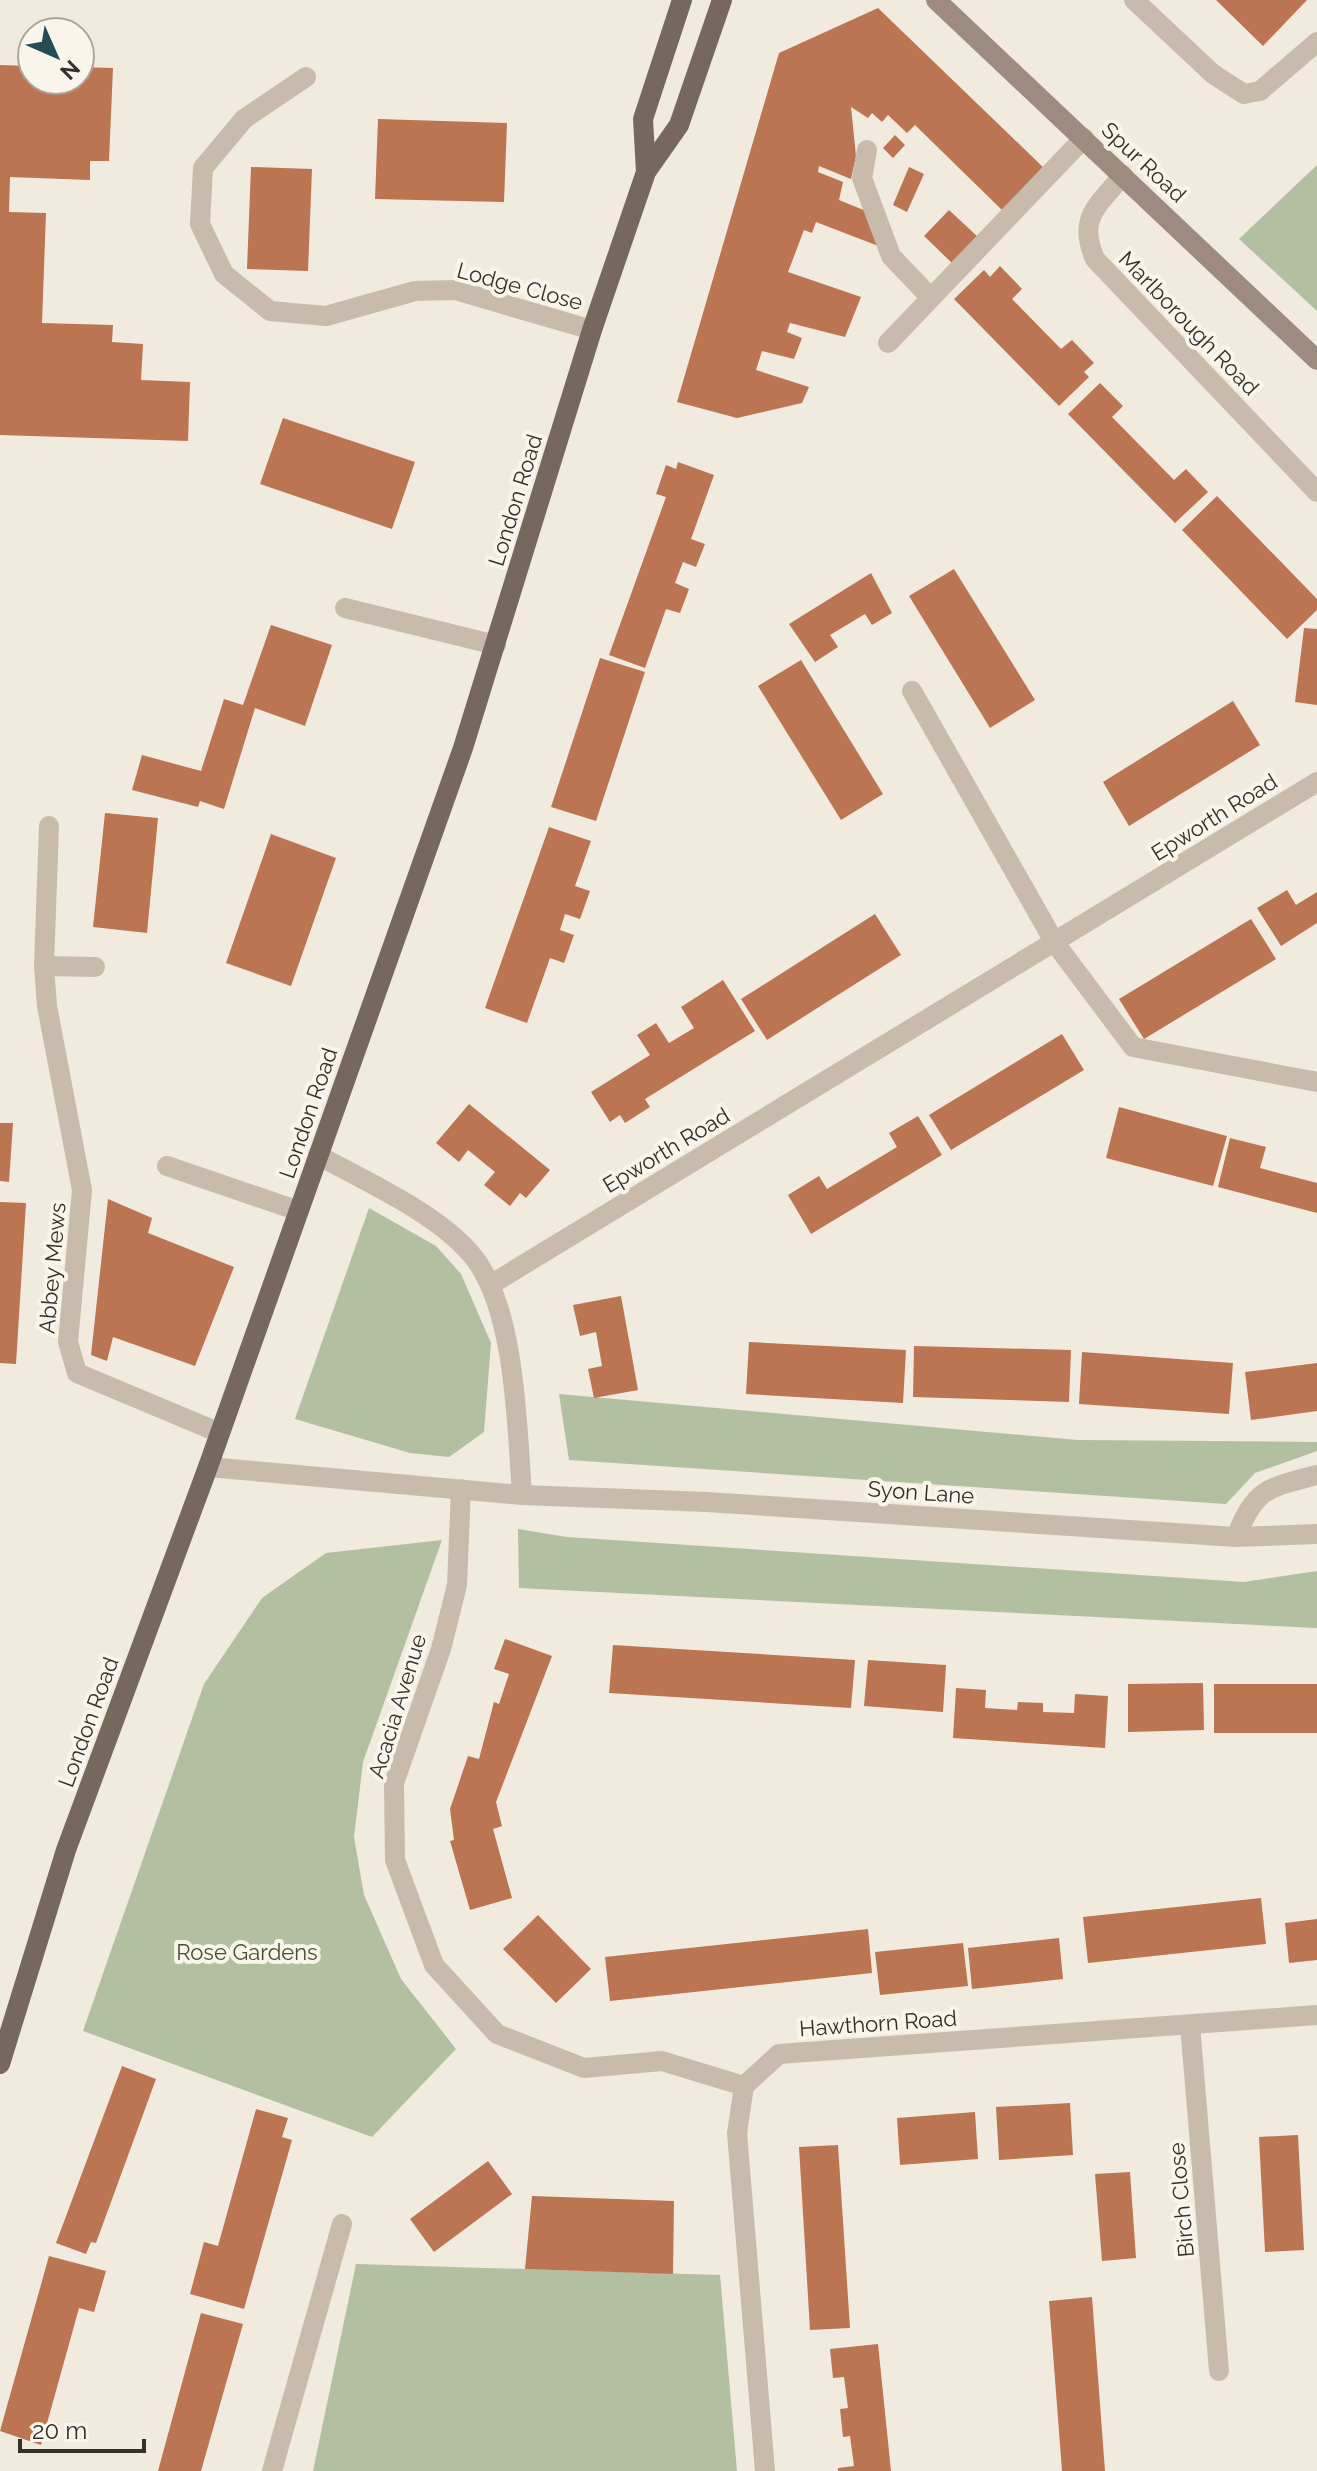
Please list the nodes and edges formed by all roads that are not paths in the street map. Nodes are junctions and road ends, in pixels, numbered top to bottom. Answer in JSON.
{"nodes":[{"id":1,"x":682,"y":0,"type":"edge"},
{"id":2,"x":722,"y":0,"type":"edge"},
{"id":3,"x":936,"y":0,"type":"edge"},
{"id":4,"x":1134,"y":0,"type":"edge"},
{"id":5,"x":1317,"y":42,"type":"edge"},
{"id":6,"x":306,"y":77,"type":"dead end"},
{"id":7,"x":1084,"y":138,"type":"junction"},
{"id":8,"x":867,"y":150,"type":"dead end"},
{"id":9,"x":646,"y":172,"type":"junction"},
{"id":10,"x":1123,"y":175,"type":"junction"},
{"id":11,"x":931,"y":298,"type":"junction"},
{"id":12,"x":592,"y":330,"type":"junction"},
{"id":13,"x":888,"y":343,"type":"dead end"},
{"id":14,"x":1317,"y":360,"type":"edge"},
{"id":15,"x":1317,"y":492,"type":"edge"},
{"id":16,"x":345,"y":608,"type":"dead end"},
{"id":17,"x":496,"y":645,"type":"junction"},
{"id":18,"x":912,"y":691,"type":"dead end"},
{"id":19,"x":1317,"y":782,"type":"edge"},
{"id":20,"x":49,"y":826,"type":"dead end"},
{"id":21,"x":1055,"y":943,"type":"junction"},
{"id":22,"x":44,"y":966,"type":"junction"},
{"id":23,"x":95,"y":967,"type":"dead end"},
{"id":24,"x":1317,"y":1082,"type":"edge"},
{"id":25,"x":318,"y":1155,"type":"junction"},
{"id":26,"x":167,"y":1166,"type":"dead end"},
{"id":27,"x":299,"y":1211,"type":"junction"},
{"id":28,"x":490,"y":1285,"type":"junction"},
{"id":29,"x":220,"y":1433,"type":"junction"},
{"id":30,"x":208,"y":1467,"type":"junction"},
{"id":31,"x":1317,"y":1475,"type":"edge"},
{"id":32,"x":461,"y":1489,"type":"junction"},
{"id":33,"x":522,"y":1495,"type":"junction"},
{"id":34,"x":1317,"y":1534,"type":"edge"},
{"id":35,"x":1236,"y":1537,"type":"junction"},
{"id":36,"x":1317,"y":2015,"type":"edge"},
{"id":37,"x":1190,"y":2025,"type":"junction"},
{"id":38,"x":0,"y":2064,"type":"edge"},
{"id":39,"x":744,"y":2086,"type":"junction"},
{"id":40,"x":342,"y":2224,"type":"dead end"},
{"id":41,"x":1219,"y":2371,"type":"dead end"},
{"id":42,"x":272,"y":2471,"type":"edge"},
{"id":43,"x":765,"y":2471,"type":"edge"}],
"edges":[{"from":1,"to":9,"type":"main road","name":"London Road"},
{"from":2,"to":9,"type":"main road","name":"London Road"},
{"from":3,"to":7,"type":"main road","name":"Spur Road"},
{"from":4,"to":5,"type":"street"},
{"from":6,"to":12,"type":"street","name":"Lodge Close"},
{"from":7,"to":10,"type":"main road","name":"Spur Road"},
{"from":7,"to":11,"type":"street"},
{"from":8,"to":11,"type":"street"},
{"from":9,"to":12,"type":"main road","name":"London Road"},
{"from":10,"to":14,"type":"main road","name":"Spur Road"},
{"from":10,"to":15,"type":"street","name":"Marlborough Road"},
{"from":11,"to":13,"type":"street"},
{"from":12,"to":17,"type":"main road","name":"London Road"},
{"from":16,"to":17,"type":"street"},
{"from":17,"to":25,"type":"main road","name":"London Road"},
{"from":18,"to":21,"type":"street"},
{"from":19,"to":21,"type":"street","name":"Epworth Road"},
{"from":20,"to":22,"type":"street","name":"Abbey Mews"},
{"from":21,"to":24,"type":"street"},
{"from":21,"to":28,"type":"street","name":"Epworth Road"},
{"from":22,"to":23,"type":"street"},
{"from":22,"to":29,"type":"street","name":"Abbey Mews"},
{"from":25,"to":27,"type":"main road","name":"London Road"},
{"from":25,"to":28,"type":"street"},
{"from":26,"to":27,"type":"street"},
{"from":27,"to":29,"type":"main road","name":"London Road"},
{"from":28,"to":33,"type":"street"},
{"from":29,"to":30,"type":"main road","name":"London Road"},
{"from":30,"to":32,"type":"street","name":"Syon Lane"},
{"from":30,"to":38,"type":"main road","name":"London Road"},
{"from":31,"to":35,"type":"street"},
{"from":32,"to":33,"type":"street","name":"Syon Lane"},
{"from":32,"to":39,"type":"street","name":"Acacia Avenue"},
{"from":33,"to":35,"type":"street","name":"Syon Lane"},
{"from":34,"to":35,"type":"street","name":"Syon Lane"},
{"from":36,"to":37,"type":"street","name":"Hawthorn Road"},
{"from":37,"to":39,"type":"street","name":"Hawthorn Road"},
{"from":37,"to":41,"type":"street","name":"Birch Close"},
{"from":39,"to":43,"type":"street"},
{"from":40,"to":42,"type":"street"}]}
